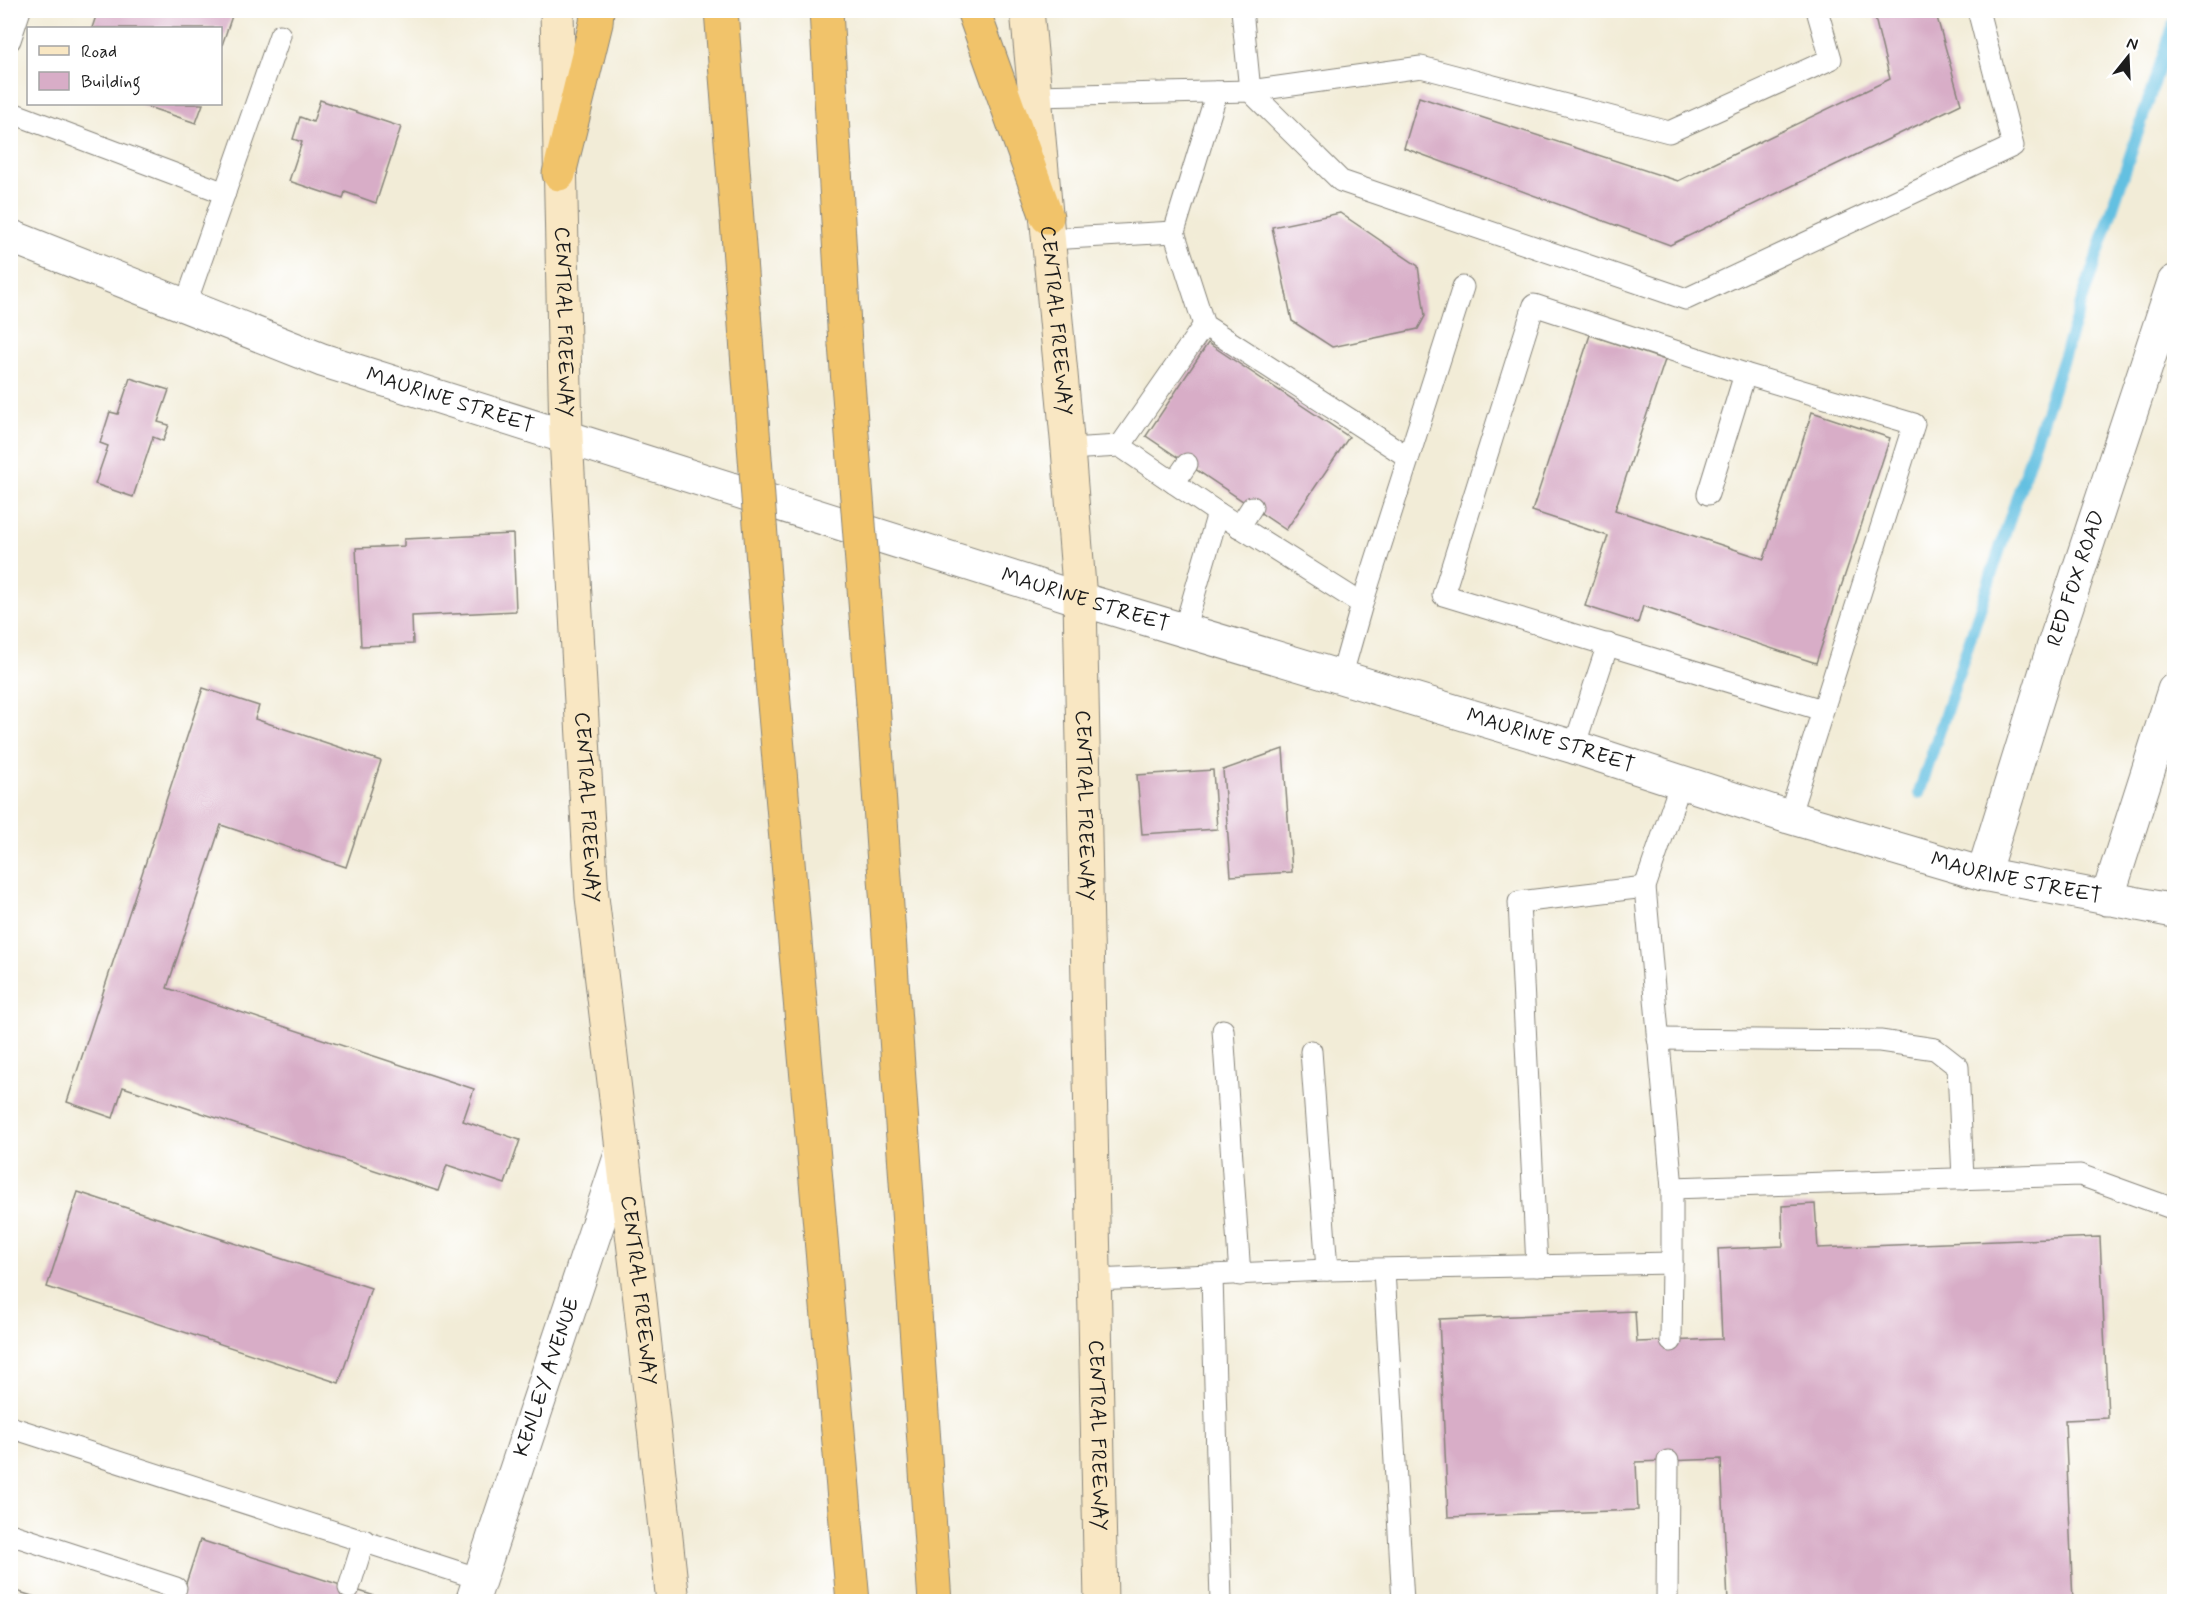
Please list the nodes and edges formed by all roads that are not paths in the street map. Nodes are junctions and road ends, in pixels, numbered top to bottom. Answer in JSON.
{"nodes":[{"id":1,"x":20,"y":10,"type":"edge"},
{"id":2,"x":556,"y":10,"type":"edge"},
{"id":3,"x":597,"y":10,"type":"edge"},
{"id":4,"x":722,"y":10,"type":"edge"},
{"id":5,"x":826,"y":10,"type":"edge"},
{"id":6,"x":973,"y":10,"type":"edge"},
{"id":7,"x":1027,"y":10,"type":"edge"},
{"id":8,"x":1242,"y":10,"type":"edge"},
{"id":9,"x":1817,"y":10,"type":"edge"},
{"id":10,"x":1978,"y":10,"type":"edge"},
{"id":11,"x":280,"y":35,"type":"dead end"},
{"id":12,"x":10,"y":40,"type":"edge"},
{"id":13,"x":1250,"y":91,"type":"junction"},
{"id":14,"x":1217,"y":92,"type":"junction"},
{"id":15,"x":1035,"y":96,"type":"junction"},
{"id":16,"x":10,"y":112,"type":"edge"},
{"id":17,"x":560,"y":174,"type":"junction"},
{"id":18,"x":225,"y":193,"type":"junction"},
{"id":19,"x":1048,"y":228,"type":"junction"},
{"id":20,"x":1174,"y":232,"type":"junction"},
{"id":21,"x":10,"y":236,"type":"edge"},
{"id":22,"x":2175,"y":282,"type":"edge"},
{"id":23,"x":1463,"y":287,"type":"dead end"},
{"id":24,"x":185,"y":306,"type":"junction"},
{"id":25,"x":1204,"y":325,"type":"junction"},
{"id":26,"x":1745,"y":374,"type":"junction"},
{"id":27,"x":566,"y":437,"type":"junction"},
{"id":28,"x":1120,"y":447,"type":"junction"},
{"id":29,"x":1068,"y":449,"type":"junction"},
{"id":30,"x":1408,"y":458,"type":"junction"},
{"id":31,"x":1188,"y":464,"type":"dead end"},
{"id":32,"x":1173,"y":483,"type":"junction"},
{"id":33,"x":1707,"y":494,"type":"dead end"},
{"id":34,"x":1252,"y":507,"type":"dead end"},
{"id":35,"x":1218,"y":513,"type":"junction"},
{"id":36,"x":1239,"y":527,"type":"junction"},
{"id":37,"x":1080,"y":598,"type":"junction"},
{"id":38,"x":1362,"y":604,"type":"junction"},
{"id":39,"x":1184,"y":630,"type":"junction"},
{"id":40,"x":1608,"y":644,"type":"junction"},
{"id":41,"x":1341,"y":678,"type":"junction"},
{"id":42,"x":2175,"y":690,"type":"edge"},
{"id":43,"x":1822,"y":710,"type":"junction"},
{"id":44,"x":1574,"y":747,"type":"junction"},
{"id":45,"x":1681,"y":782,"type":"junction"},
{"id":46,"x":1789,"y":817,"type":"junction"},
{"id":47,"x":1983,"y":874,"type":"junction"},
{"id":48,"x":1645,"y":887,"type":"junction"},
{"id":49,"x":2107,"y":898,"type":"junction"},
{"id":50,"x":2175,"y":911,"type":"edge"},
{"id":51,"x":1223,"y":1030,"type":"dead end"},
{"id":52,"x":1659,"y":1039,"type":"junction"},
{"id":53,"x":1311,"y":1051,"type":"dead end"},
{"id":54,"x":622,"y":1151,"type":"junction"},
{"id":55,"x":1963,"y":1179,"type":"junction"},
{"id":56,"x":1672,"y":1188,"type":"junction"},
{"id":57,"x":2175,"y":1209,"type":"edge"},
{"id":58,"x":1672,"y":1263,"type":"junction"},
{"id":59,"x":1537,"y":1266,"type":"junction"},
{"id":60,"x":1327,"y":1270,"type":"junction"},
{"id":61,"x":1384,"y":1270,"type":"junction"},
{"id":62,"x":1240,"y":1275,"type":"junction"},
{"id":63,"x":1212,"y":1276,"type":"junction"},
{"id":64,"x":1095,"y":1280,"type":"junction"},
{"id":65,"x":1671,"y":1341,"type":"dead end"},
{"id":66,"x":10,"y":1428,"type":"edge"},
{"id":67,"x":1668,"y":1461,"type":"dead end"},
{"id":68,"x":10,"y":1534,"type":"edge"},
{"id":69,"x":364,"y":1540,"type":"junction"},
{"id":70,"x":176,"y":1588,"type":"dead end"},
{"id":71,"x":349,"y":1588,"type":"dead end"},
{"id":72,"x":476,"y":1590,"type":"edge"},
{"id":73,"x":673,"y":1602,"type":"edge"},
{"id":74,"x":853,"y":1602,"type":"edge"},
{"id":75,"x":934,"y":1602,"type":"edge"},
{"id":76,"x":1101,"y":1602,"type":"edge"},
{"id":77,"x":1221,"y":1602,"type":"edge"},
{"id":78,"x":1403,"y":1602,"type":"edge"},
{"id":79,"x":1666,"y":1602,"type":"edge"}],
"edges":[{"from":1,"to":12,"type":"lane"},
{"from":2,"to":17,"type":"main road","name":"CENTRAL FREEWAY"},
{"from":3,"to":17,"type":"highway"},
{"from":4,"to":74,"type":"highway","bridge":true},
{"from":5,"to":75,"type":"highway","bridge":true},
{"from":6,"to":19,"type":"highway"},
{"from":7,"to":15,"type":"main road","name":"CENTRAL FREEWAY"},
{"from":8,"to":13,"type":"lane"},
{"from":9,"to":13,"type":"lane"},
{"from":10,"to":13,"type":"lane"},
{"from":11,"to":18,"type":"lane"},
{"from":13,"to":14,"type":"lane"},
{"from":14,"to":15,"type":"lane"},
{"from":14,"to":20,"type":"lane"},
{"from":15,"to":19,"type":"main road","name":"CENTRAL FREEWAY"},
{"from":16,"to":18,"type":"lane"},
{"from":17,"to":27,"type":"main road","name":"CENTRAL FREEWAY"},
{"from":18,"to":24,"type":"lane"},
{"from":19,"to":20,"type":"lane"},
{"from":19,"to":29,"type":"main road","name":"CENTRAL FREEWAY"},
{"from":20,"to":25,"type":"lane"},
{"from":21,"to":24,"type":"street","name":"MAURINE STREET"},
{"from":22,"to":47,"type":"street","name":"RED FOX ROAD"},
{"from":23,"to":30,"type":"lane"},
{"from":24,"to":27,"type":"street","name":"MAURINE STREET"},
{"from":25,"to":28,"type":"lane"},
{"from":25,"to":30,"type":"lane"},
{"from":26,"to":33,"type":"lane"},
{"from":26,"to":40,"type":"lane"},
{"from":26,"to":43,"type":"lane"},
{"from":27,"to":37,"type":"street","name":"MAURINE STREET"},
{"from":27,"to":54,"type":"main road","name":"CENTRAL FREEWAY"},
{"from":28,"to":29,"type":"lane"},
{"from":28,"to":32,"type":"lane"},
{"from":29,"to":37,"type":"main road","name":"CENTRAL FREEWAY"},
{"from":30,"to":38,"type":"lane"},
{"from":31,"to":32,"type":"lane"},
{"from":32,"to":35,"type":"lane"},
{"from":34,"to":36,"type":"lane"},
{"from":35,"to":36,"type":"lane"},
{"from":35,"to":39,"type":"lane"},
{"from":36,"to":38,"type":"lane"},
{"from":37,"to":39,"type":"street","name":"MAURINE STREET"},
{"from":37,"to":64,"type":"main road","name":"CENTRAL FREEWAY"},
{"from":38,"to":41,"type":"lane"},
{"from":39,"to":41,"type":"street","name":"MAURINE STREET"},
{"from":40,"to":43,"type":"lane"},
{"from":40,"to":44,"type":"lane"},
{"from":41,"to":44,"type":"street","name":"MAURINE STREET"},
{"from":42,"to":49,"type":"street"},
{"from":43,"to":46,"type":"lane"},
{"from":44,"to":45,"type":"street","name":"MAURINE STREET"},
{"from":45,"to":46,"type":"street","name":"MAURINE STREET"},
{"from":45,"to":48,"type":"lane"},
{"from":46,"to":47,"type":"street","name":"MAURINE STREET"},
{"from":47,"to":49,"type":"street","name":"MAURINE STREET"},
{"from":48,"to":52,"type":"lane"},
{"from":48,"to":59,"type":"lane"},
{"from":49,"to":50,"type":"street","name":"MAURINE STREET"},
{"from":51,"to":62,"type":"lane"},
{"from":52,"to":55,"type":"lane"},
{"from":52,"to":56,"type":"lane"},
{"from":53,"to":60,"type":"lane"},
{"from":54,"to":72,"type":"street","name":"KENLEY AVENUE"},
{"from":54,"to":73,"type":"main road","name":"CENTRAL FREEWAY"},
{"from":55,"to":56,"type":"lane"},
{"from":55,"to":57,"type":"lane"},
{"from":56,"to":58,"type":"lane"},
{"from":58,"to":59,"type":"lane"},
{"from":58,"to":65,"type":"lane"},
{"from":59,"to":61,"type":"lane"},
{"from":60,"to":61,"type":"lane"},
{"from":60,"to":62,"type":"lane"},
{"from":61,"to":78,"type":"lane"},
{"from":62,"to":63,"type":"lane"},
{"from":63,"to":64,"type":"lane"},
{"from":63,"to":77,"type":"lane"},
{"from":64,"to":76,"type":"main road","name":"CENTRAL FREEWAY"},
{"from":66,"to":69,"type":"lane"},
{"from":67,"to":79,"type":"lane"},
{"from":68,"to":70,"type":"lane"},
{"from":69,"to":71,"type":"lane"},
{"from":69,"to":72,"type":"lane"}]}
